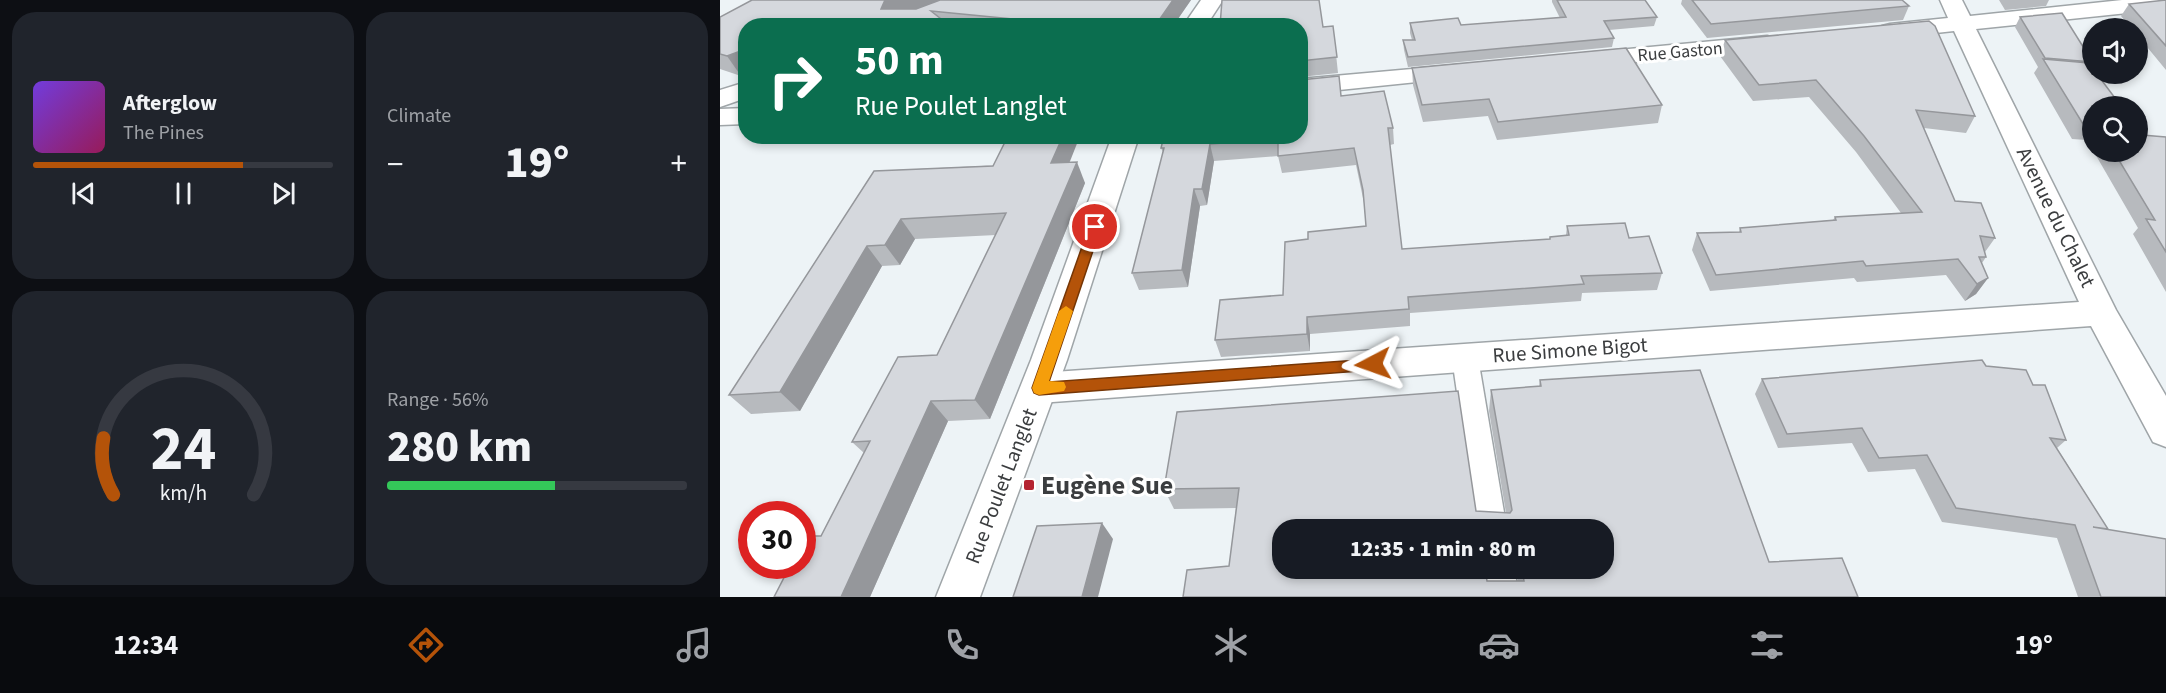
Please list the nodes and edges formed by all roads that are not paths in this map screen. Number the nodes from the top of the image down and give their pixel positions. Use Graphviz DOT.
graph roads {
  1 [pos="1212,0"];
  2 [pos="2166,2"];
  3 [pos="1957,12"];
  4 [pos="1200,18"];
  5 [pos="1869,33"];
  6 [pos="1786,42"];
  7 [pos="1561,63"];
  8 [pos="1478,70"];
  9 [pos="1308,86"];
  10 [pos="738,92"];
  11 [pos="720,99"];
  12 [pos="738,116"];
  13 [pos="720,117"];
  14 [pos="1123,144"];
  15 [pos="2101,313"];
  16 [pos="1465,358"];
  17 [pos="1039,388"];
  18 [pos="2166,431"];
  19 [pos="1490,519"];
  20 [pos="1500,579"];
  21 [pos="958,597"];
  22 [pos="1503,597"];
  1 -- 4 [label="street"];
  2 -- 3 [label="street"];
  3 -- 5 [label="street"];
  3 -- 15 [label="street, Avenue du Chalet"];
  6 -- 7 [label="street, Rue Gaston"];
  8 -- 9 [label="street"];
  10 -- 11 [label="street"];
  12 -- 13 [label="street"];
  14 -- 17 [label="street, Rue Poulet Langlet"];
  15 -- 16 [label="street, Rue Simone Bigot"];
  15 -- 18 [label="street, Avenue du Chalet"];
  16 -- 17 [label="street, Rue Simone Bigot"];
  16 -- 19 [label="lane"];
  17 -- 21 [label="street, Rue Poulet Langlet"];
  20 -- 22 [label="lane"];
}
